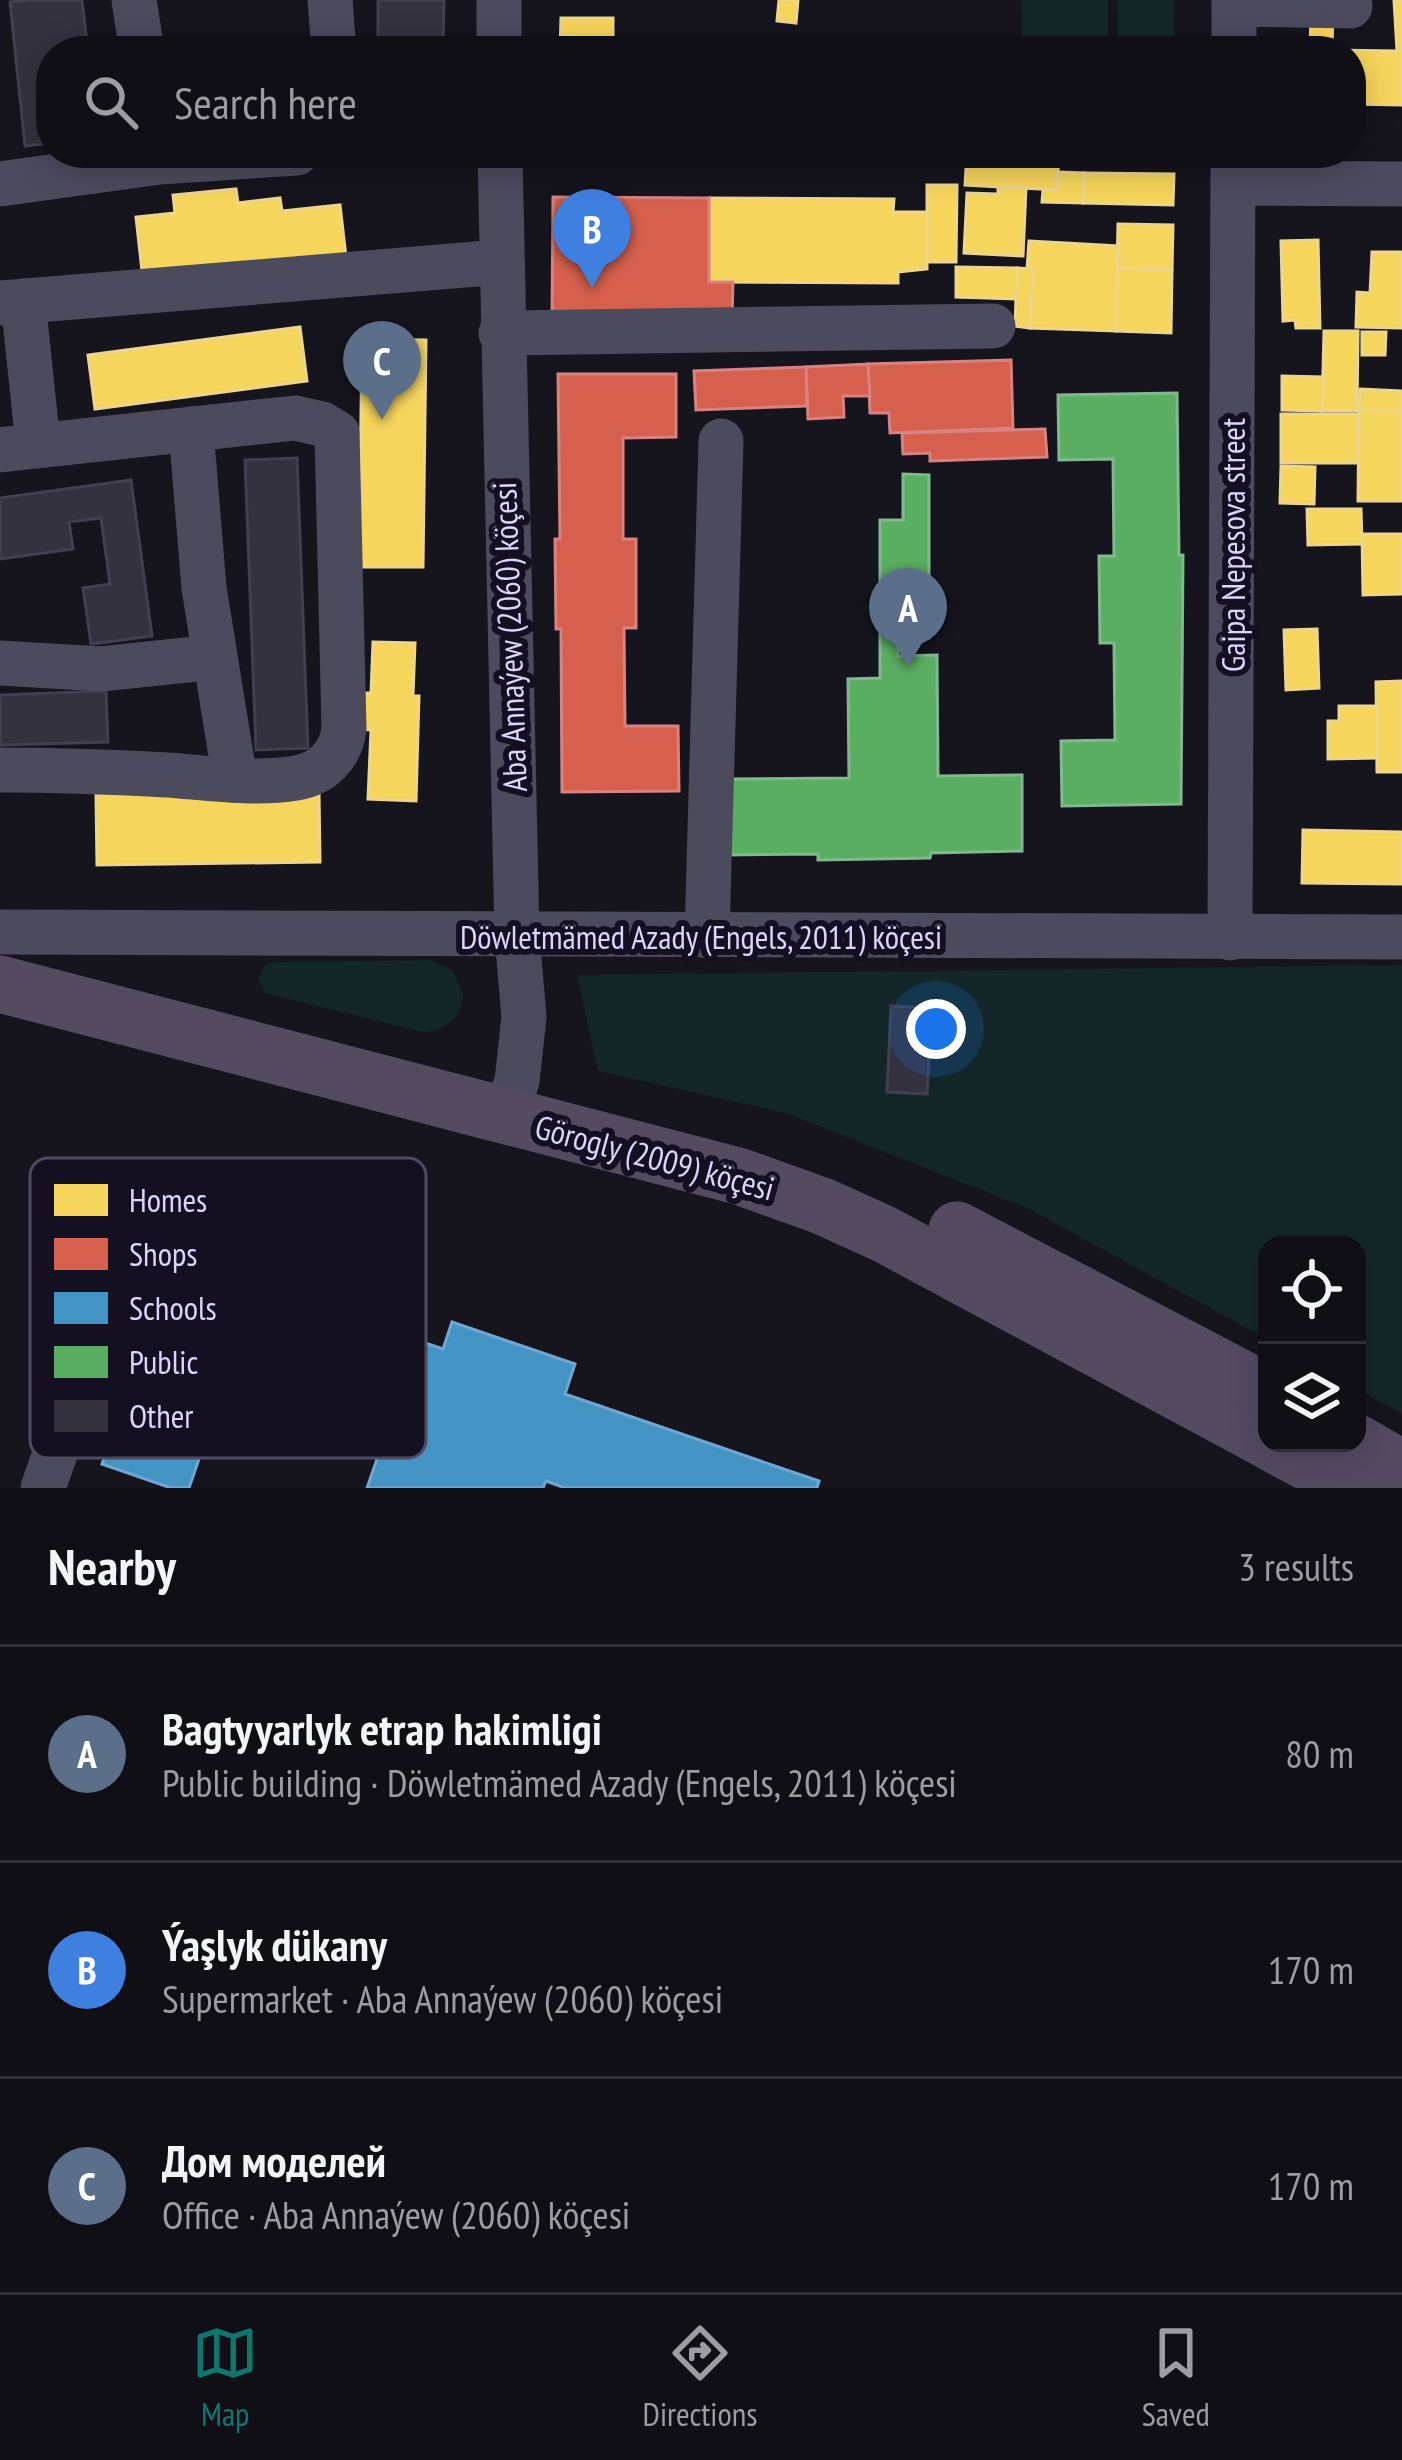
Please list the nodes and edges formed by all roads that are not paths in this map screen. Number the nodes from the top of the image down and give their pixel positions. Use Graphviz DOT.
graph roads {
  1 [pos="134,0"];
  2 [pos="330,0"];
  3 [pos="499,0"];
  4 [pos="1234,2"];
  5 [pos="1350,6"];
  6 [pos="140,36"];
  7 [pos="333,36"];
  8 [pos="499,36"];
  9 [pos="1234,36"];
  10 [pos="94,168"];
  11 [pos="500,168"];
  12 [pos="1233,168"];
  13 [pos="0,184"];
  14 [pos="1402,184"];
  15 [pos="501,262"];
  16 [pos="12,302"];
  17 [pos="993,326"];
  18 [pos="501,333"];
  19 [pos="191,429"];
  20 [pos="721,440"];
  21 [pos="19,447"];
  22 [pos="215,657"];
  23 [pos="0,663"];
  24 [pos="0,770"];
  25 [pos="235,780"];
  26 [pos="517,936"];
  27 [pos="707,936"];
  28 [pos="1230,938"];
  29 [pos="1402,938"];
  30 [pos="0,968"];
  31 [pos="511,1099"];
  32 [pos="1258,1387"];
  33 [pos="1258,1436"];
  34 [pos="1366,1448"];
  35 [pos="1288,1452"];
  36 [pos="53,1458"];
  37 [pos="1402,1468"];
  38 [pos="43,1488"];
  39 [pos="1356,1488"];
  1 -- 6 [label="street"];
  2 -- 7 [label="street"];
  3 -- 8 [label="street"];
  4 -- 5 [label="street"];
  4 -- 9 [label="street"];
  10 -- 13 [label="street"];
  11 -- 15 [label="street, Aba Annaýew (2060) köçesi"];
  12 -- 14 [label="street"];
  12 -- 28 [label="street, Gaipa Nepesova street"];
  15 -- 16 [label="street"];
  15 -- 18 [label="street, Aba Annaýew (2060) köçesi"];
  16 -- 21 [label="street"];
  17 -- 18 [label="street"];
  18 -- 26 [label="street, Aba Annaýew (2060) köçesi"];
  19 -- 21 [label="street"];
  19 -- 22 [label="street"];
  19 -- 25 [label="street"];
  20 -- 27 [label="street"];
  22 -- 23 [label="street"];
  22 -- 25 [label="street"];
  24 -- 25 [label="street"];
  26 -- 27 [label="street, Döwletmämed Azady (Engels, 2011) köçesi"];
  26 -- 30 [label="street, Döwletmämed Azady (Engels, 2011) köçesi"];
  26 -- 31 [label="street, Aba Annaýew (2060) köçesi"];
  27 -- 28 [label="street, Döwletmämed Azady (Engels, 2011) köçesi"];
  28 -- 29 [label="street, Döwletmämed Azady (Engels, 2011) köçesi"];
  30 -- 31 [label="main road, Görogly (2009) köçesi"];
  31 -- 32 [label="main road, Görogly (2009) köçesi"];
  31 -- 33 [label="main road, Görogly (2009) köçesi"];
  34 -- 37 [label="main road"];
  35 -- 39 [label="main road, Görogly (2009) köçesi"];
  36 -- 38 [label="street"];
}
